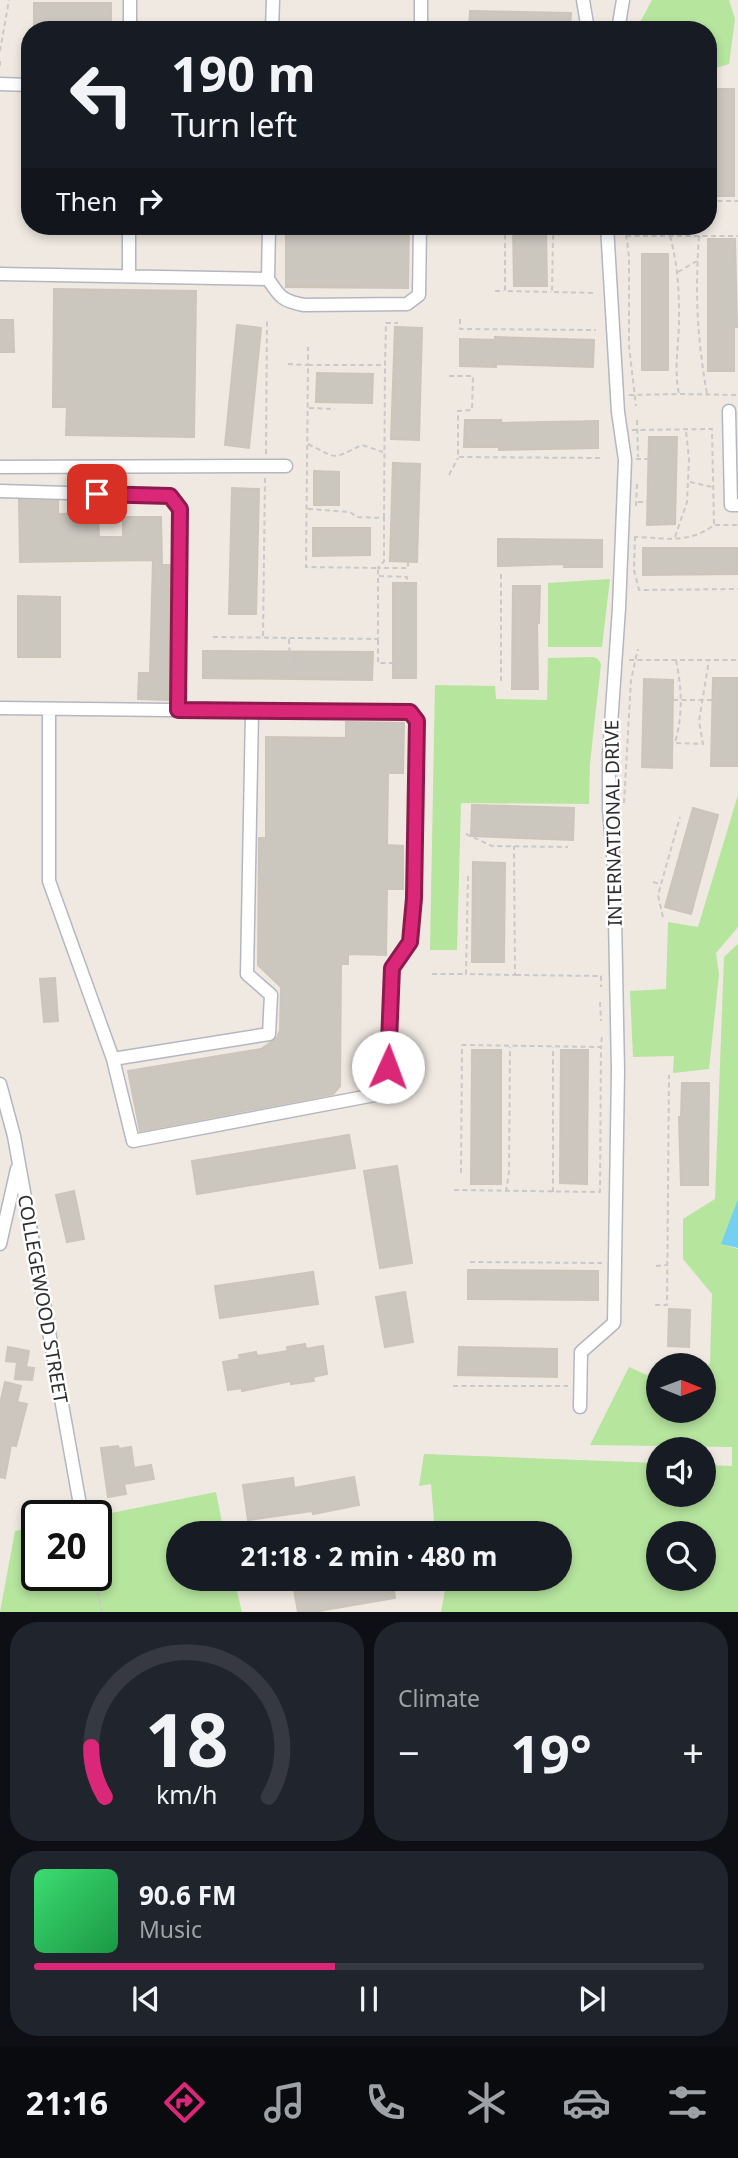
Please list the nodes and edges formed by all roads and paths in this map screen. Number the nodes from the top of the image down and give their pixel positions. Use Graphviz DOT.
graph roads {
  1 [pos="9,0"];
  2 [pos="130,0"];
  3 [pos="272,0"];
  4 [pos="421,0"];
  5 [pos="583,0"];
  6 [pos="623,0"];
  7 [pos="130,21"];
  8 [pos="272,21"];
  9 [pos="421,21"];
  10 [pos="586,21"];
  11 [pos="620,21"];
  12 [pos="0,51"];
  13 [pos="0,61"];
  14 [pos="0,67"];
  15 [pos="0,85"];
  16 [pos="21,85"];
  17 [pos="717,201"];
  18 [pos="738,201"];
  19 [pos="129,235"];
  20 [pos="269,235"];
  21 [pos="420,235"];
  22 [pos="505,235"];
  23 [pos="558,235"];
  24 [pos="608,235"];
  25 [pos="553,236"];
  26 [pos="625,236"];
  27 [pos="670,236"];
  28 [pos="699,236"];
  29 [pos="738,236"];
  30 [pos="698,260"];
  31 [pos="677,273"];
  32 [pos="0,274"];
  33 [pos="129,276"];
  34 [pos="268,279"];
  35 [pos="495,291"];
  36 [pos="505,291"];
  37 [pos="552,292"];
  38 [pos="596,293"];
  39 [pos="267,319"];
  40 [pos="460,319"];
  41 [pos="398,323"];
  42 [pos="596,330"];
  43 [pos="308,347"];
  44 [pos="288,364"];
  45 [pos="308,365"];
  46 [pos="385,365"];
  47 [pos="449,376"];
  48 [pos="680,394"];
  49 [pos="707,394"];
  50 [pos="738,394"];
  51 [pos="624,395"];
  52 [pos="634,395"];
  53 [pos="636,406"];
  54 [pos="308,408"];
  55 [pos="335,409"];
  56 [pos="729,411"];
  57 [pos="637,420"];
  58 [pos="627,430"];
  59 [pos="637,430"];
  60 [pos="686,431"];
  61 [pos="307,444"];
  62 [pos="384,452"];
  63 [pos="265,456"];
  64 [pos="458,457"];
  65 [pos="602,458"];
  66 [pos="629,459"];
  67 [pos="638,459"];
  68 [pos="649,459"];
  69 [pos="286,466"];
  70 [pos="0,467"];
  71 [pos="449,475"];
  72 [pos="265,476"];
  73 [pos="637,482"];
  74 [pos="688,482"];
  75 [pos="713,487"];
  76 [pos="0,491"];
  77 [pos="632,502"];
  78 [pos="637,502"];
  79 [pos="647,502"];
  80 [pos="738,505"];
  81 [pos="307,509"];
  82 [pos="636,513"];
  83 [pos="384,518"];
  84 [pos="713,524"];
  85 [pos="738,525"];
  86 [pos="631,537"];
  87 [pos="635,537"];
  88 [pos="674,538"];
  89 [pos="408,562"];
  90 [pos="378,568"];
  91 [pos="501,571"];
  92 [pos="378,576"];
  93 [pos="407,583"];
  94 [pos="738,589"];
  95 [pos="213,637"];
  96 [pos="263,637"];
  97 [pos="289,638"];
  98 [pos="377,639"];
  99 [pos="638,649"];
  100 [pos="637,659"];
  101 [pos="625,660"];
  102 [pos="676,660"];
  103 [pos="709,660"];
  104 [pos="738,660"];
  105 [pos="393,663"];
  106 [pos="298,667"];
  107 [pos="501,681"];
  108 [pos="682,699"];
  109 [pos="673,700"];
  110 [pos="702,700"];
  111 [pos="716,700"];
  112 [pos="0,708"];
  113 [pos="49,709"];
  114 [pos="178,710"];
  115 [pos="252,711"];
  116 [pos="624,803"];
  117 [pos="680,817"];
  118 [pos="466,834"];
  119 [pos="514,846"];
  120 [pos="568,847"];
  121 [pos="468,876"];
  122 [pos="653,882"];
  123 [pos="661,884"];
  124 [pos="663,917"];
  125 [pos="432,974"];
  126 [pos="466,974"];
  127 [pos="514,975"];
  128 [pos="601,987"];
  129 [pos="600,1002"];
  130 [pos="601,1021"];
  131 [pos="601,1035"];
  132 [pos="510,1046"];
  133 [pos="553,1046"];
  134 [pos="601,1047"];
  135 [pos="113,1059"];
  136 [pos="669,1075"];
  137 [pos="0,1084"];
  138 [pos="18,1162"];
  139 [pos="461,1173"];
  140 [pos="454,1190"];
  141 [pos="506,1192"];
  142 [pos="553,1192"];
  143 [pos="0,1244"];
  144 [pos="470,1262"];
  145 [pos="608,1263"];
  146 [pos="667,1265"];
  147 [pos="656,1266"];
  148 [pos="655,1305"];
  149 [pos="453,1386"];
  150 [pos="573,1386"];
  151 [pos="580,1407"];
  152 [pos="79,1500"];
  153 [pos="97,1591"];
  154 [pos="102,1612"];
  1 -- 12 [label="path"];
  2 -- 7 [label="street"];
  3 -- 8 [label="street"];
  4 -- 9 [label="street"];
  5 -- 10 [label="street"];
  6 -- 11 [label="street"];
  13 -- 14 [label="path"];
  15 -- 16 [label="street"];
  17 -- 18 [label="path"];
  19 -- 33 [label="street"];
  20 -- 34 [label="street"];
  21 -- 34 [label="street"];
  22 -- 36 [label="path"];
  23 -- 25 [label="path"];
  24 -- 151 [label="street, INTERNATIONAL DRIVE"];
  25 -- 37 [label="path"];
  26 -- 27 [label="path"];
  26 -- 52 [label="path"];
  27 -- 28 [label="path"];
  27 -- 31 [label="path"];
  28 -- 29 [label="path"];
  28 -- 30 [label="path"];
  30 -- 31 [label="path"];
  30 -- 49 [label="path"];
  31 -- 48 [label="path"];
  32 -- 33 [label="street"];
  33 -- 34 [label="street"];
  35 -- 36 [label="path"];
  36 -- 37 [label="path"];
  37 -- 38 [label="path"];
  39 -- 63 [label="path"];
  40 -- 42 [label="path"];
  41 -- 46 [label="path"];
  43 -- 45 [label="path"];
  44 -- 45 [label="path"];
  45 -- 46 [label="path"];
  45 -- 54 [label="path"];
  46 -- 62 [label="path"];
  47 -- 64 [label="path"];
  48 -- 49 [label="path"];
  48 -- 52 [label="path"];
  49 -- 50 [label="path"];
  51 -- 52 [label="path"];
  52 -- 53 [label="path"];
  54 -- 55 [label="path"];
  54 -- 61 [label="path"];
  56 -- 80 [label="street"];
  57 -- 59 [label="path"];
  58 -- 59 [label="path"];
  59 -- 60 [label="path"];
  59 -- 67 [label="path"];
  60 -- 74 [label="path"];
  60 -- 75 [label="path"];
  61 -- 62 [label="path"];
  61 -- 81 [label="path"];
  62 -- 83 [label="path"];
  64 -- 65 [label="path"];
  64 -- 71 [label="path"];
  66 -- 67 [label="path"];
  67 -- 68 [label="path"];
  69 -- 70 [label="street"];
  72 -- 96 [label="path"];
  73 -- 78 [label="path"];
  74 -- 75 [label="path"];
  74 -- 88 [label="path"];
  75 -- 84 [label="path"];
  76 -- 114 [label="street"];
  77 -- 78 [label="path"];
  78 -- 79 [label="path"];
  78 -- 82 [label="path"];
  81 -- 83 [label="path"];
  81 -- 90 [label="path"];
  83 -- 90 [label="path"];
  84 -- 85 [label="path"];
  84 -- 88 [label="path"];
  86 -- 87 [label="path"];
  87 -- 88 [label="path"];
  87 -- 94 [label="path"];
  89 -- 90 [label="path"];
  90 -- 92 [label="path"];
  91 -- 107 [label="path"];
  92 -- 93 [label="path"];
  92 -- 98 [label="path"];
  95 -- 96 [label="path"];
  96 -- 97 [label="path"];
  97 -- 98 [label="path"];
  97 -- 106 [label="path"];
  98 -- 105 [label="path"];
  99 -- 100 [label="path"];
  100 -- 101 [label="path"];
  100 -- 102 [label="path"];
  100 -- 116 [label="path"];
  102 -- 103 [label="path"];
  102 -- 108 [label="path"];
  103 -- 104 [label="path"];
  103 -- 110 [label="path"];
  108 -- 109 [label="path"];
  108 -- 110 [label="path"];
  108 -- 110 [label="path"];
  110 -- 111 [label="path"];
  112 -- 113 [label="street"];
  113 -- 114 [label="street"];
  113 -- 135 [label="street"];
  114 -- 115 [label="street"];
  115 -- 135 [label="street"];
  115 -- 135 [label="street"];
  117 -- 123 [label="path"];
  118 -- 119 [label="path"];
  119 -- 120 [label="path"];
  119 -- 127 [label="path"];
  121 -- 126 [label="path"];
  122 -- 123 [label="path"];
  123 -- 124 [label="path"];
  125 -- 126 [label="path"];
  126 -- 127 [label="path"];
  127 -- 128 [label="path"];
  129 -- 130 [label="path"];
  131 -- 134 [label="path"];
  132 -- 133 [label="path"];
  132 -- 139 [label="path"];
  132 -- 141 [label="path"];
  133 -- 134 [label="path"];
  133 -- 142 [label="path"];
  134 -- 142 [label="path"];
  136 -- 146 [label="path"];
  137 -- 138 [label="street, COLLEGEWOOD STREET"];
  138 -- 143 [label="street"];
  138 -- 152 [label="street, COLLEGEWOOD STREET"];
  140 -- 141 [label="path"];
  141 -- 142 [label="path"];
  144 -- 145 [label="path"];
  146 -- 147 [label="path"];
  146 -- 148 [label="path"];
  149 -- 150 [label="path"];
  153 -- 154 [label="path"];
}
